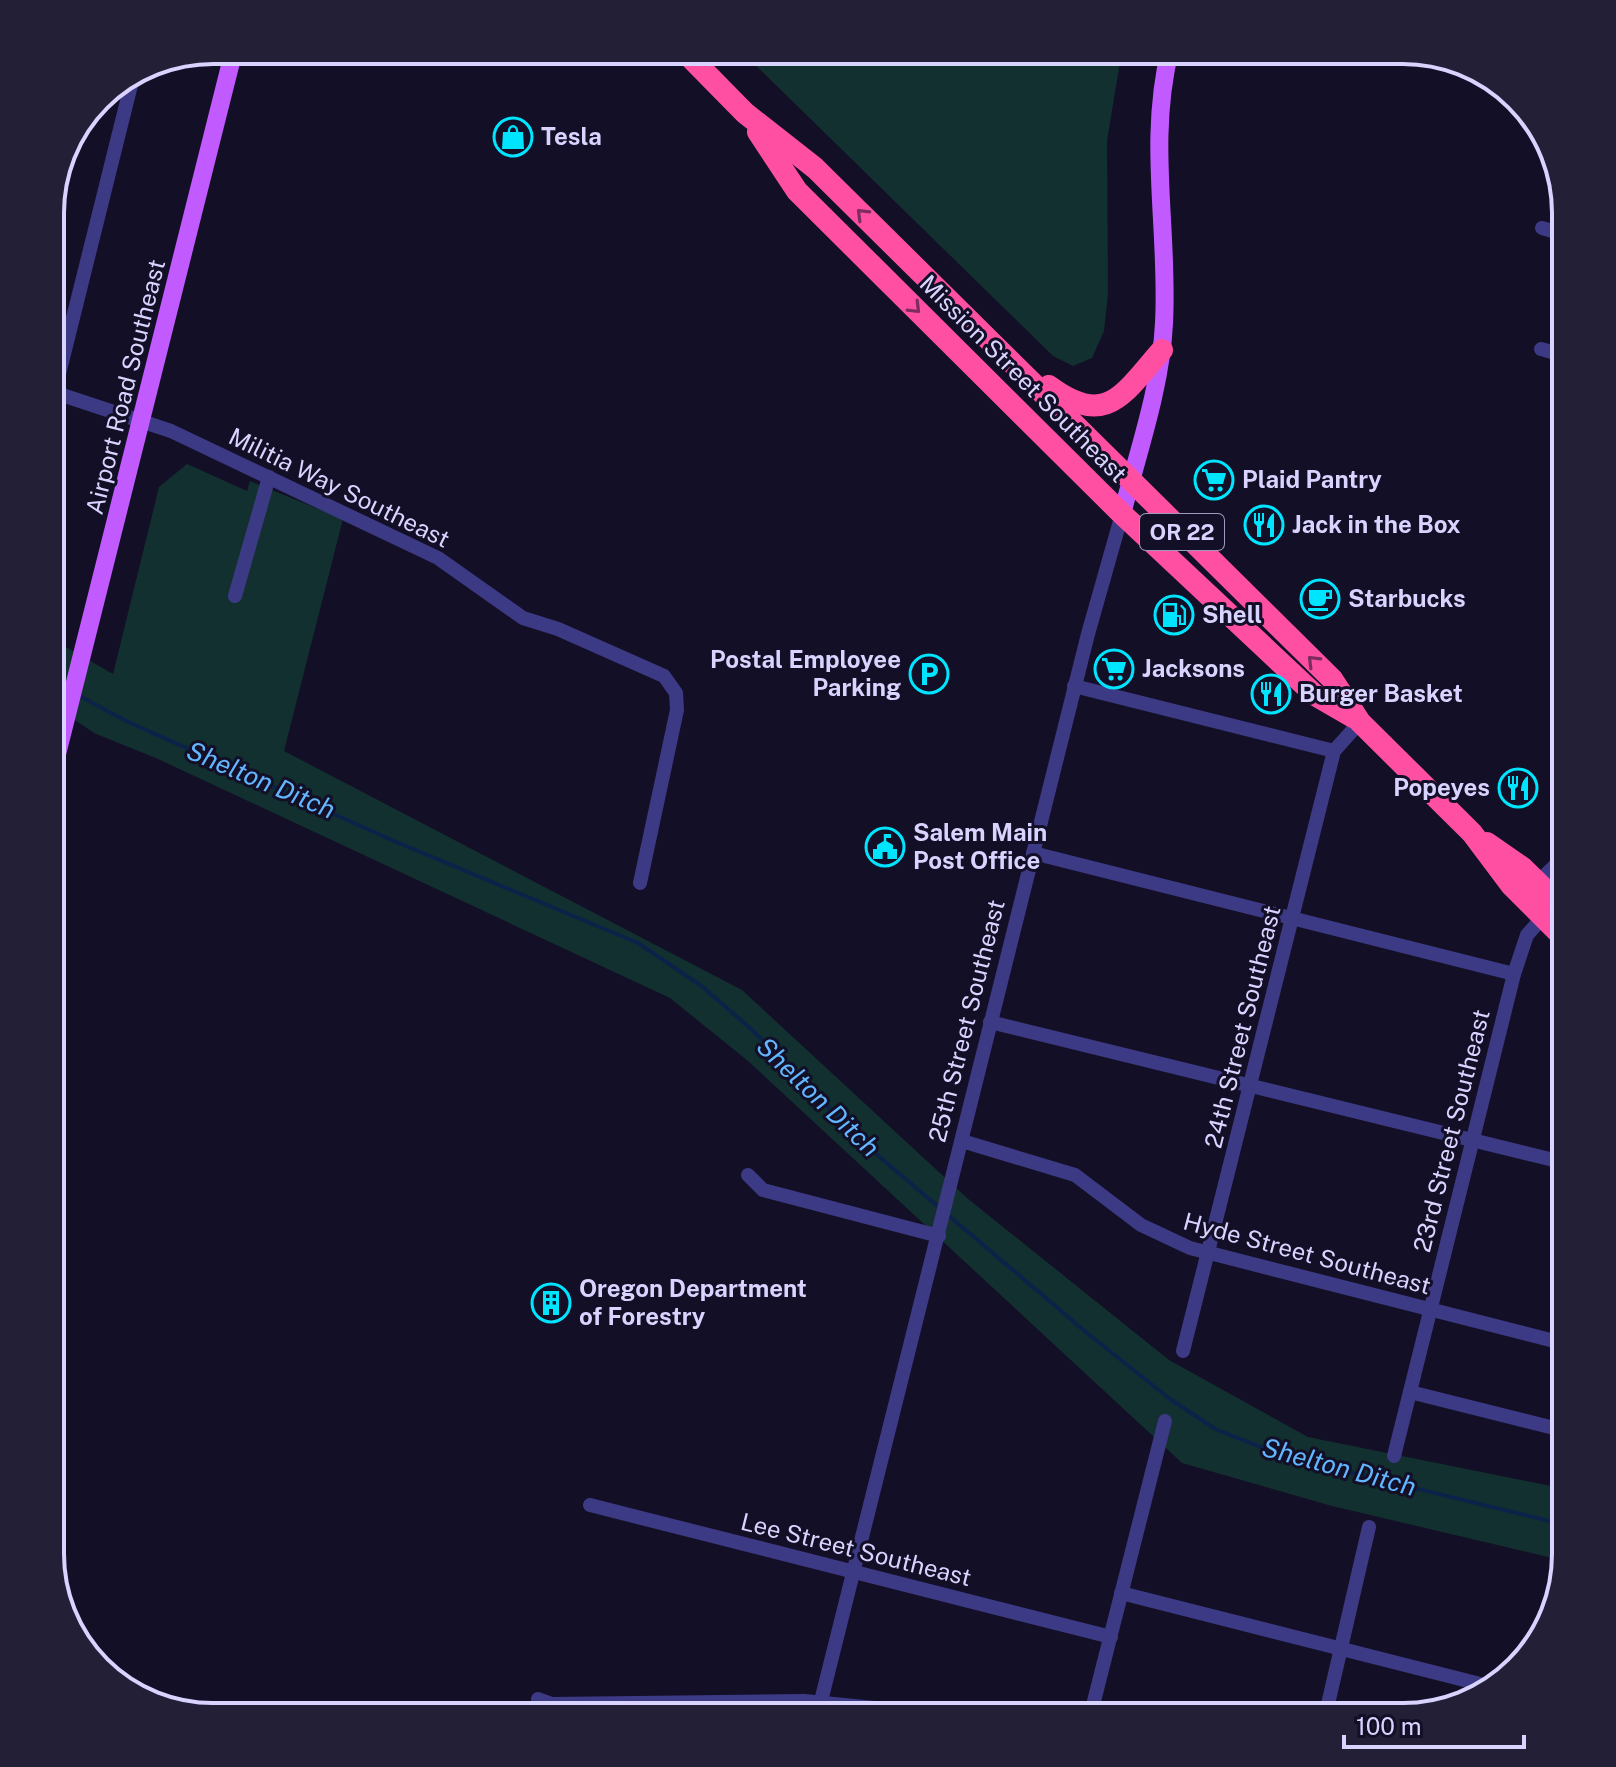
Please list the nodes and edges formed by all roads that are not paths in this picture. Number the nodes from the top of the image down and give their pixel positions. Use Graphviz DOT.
graph roads {
  1 [pos="231,64"];
  2 [pos="697,64"];
  3 [pos="1168,64"];
  4 [pos="130,89"];
  5 [pos="745,113"];
  6 [pos="1542,228"];
  7 [pos="1552,231"];
  8 [pos="64,346"];
  9 [pos="997,347"];
  10 [pos="1541,349"];
  11 [pos="1162,350"];
  12 [pos="1552,352"];
  13 [pos="64,397"];
  14 [pos="143,421"];
  15 [pos="269,477"];
  16 [pos="1130,481"];
  17 [pos="1122,514"];
  18 [pos="235,596"];
  19 [pos="1074,686"];
  20 [pos="64,722"];
  21 [pos="1360,722"];
  22 [pos="1334,751"];
  23 [pos="1472,833"];
  24 [pos="1033,853"];
  25 [pos="1552,874"];
  26 [pos="1552,881"];
  27 [pos="640,883"];
  28 [pos="1542,887"];
  29 [pos="1552,897"];
  30 [pos="1552,915"];
  31 [pos="1543,917"];
  32 [pos="1293,918"];
  33 [pos="1552,926"];
  34 [pos="1514,974"];
  35 [pos="990,1022"];
  36 [pos="1251,1085"];
  37 [pos="1473,1140"];
  38 [pos="962,1141"];
  39 [pos="1552,1160"];
  40 [pos="748,1175"];
  41 [pos="939,1236"];
  42 [pos="1210,1253"];
  43 [pos="1430,1309"];
  44 [pos="1552,1340"];
  45 [pos="1183,1351"];
  46 [pos="1410,1392"];
  47 [pos="1165,1421"];
  48 [pos="1552,1428"];
  49 [pos="1394,1456"];
  50 [pos="590,1505"];
  51 [pos="1369,1527"];
  52 [pos="853,1572"];
  53 [pos="1121,1593"];
  54 [pos="1111,1637"];
  55 [pos="1343,1648"];
  56 [pos="1478,1683"];
  57 [pos="538,1699"];
  58 [pos="821,1702"];
  59 [pos="549,1703"];
  60 [pos="686,1703"];
  61 [pos="831,1703"];
  62 [pos="1094,1703"];
  63 [pos="1329,1703"];
  1 -- 14 [label="main road, Airport Road Southeast"];
  2 -- 5 [label="highway, Mission Street Southeast / OR 22"];
  3 -- 11 [label="main road, 25th Street Southeast"];
  4 -- 8 [label="street"];
  9 -- 5 [label="highway, Mission Street Southeast / OR 22, one-way"];
  5 -- 17 [label="highway, Mission Street Southeast / OR 22, one-way"];
  6 -- 7 [label="street"];
  9 -- 11 [label="highway"];
  9 -- 16 [label="highway, Mission Street Southeast / OR 22"];
  10 -- 12 [label="street"];
  11 -- 16 [label="main road, 25th Street Southeast"];
  13 -- 14 [label="street, Militia Way Southeast"];
  14 -- 15 [label="street, Militia Way Southeast"];
  14 -- 20 [label="main road, Airport Road Southeast"];
  15 -- 18 [label="street"];
  15 -- 27 [label="street, Militia Way Southeast"];
  16 -- 17 [label="main road, 25th Street Southeast"];
  21 -- 16 [label="highway, Mission Street Southeast / OR 22, one-way"];
  17 -- 19 [label="street, 25th Street Southeast"];
  17 -- 21 [label="highway, Mission Street Southeast / OR 22"];
  19 -- 22 [label="street"];
  19 -- 24 [label="street, 25th Street Southeast"];
  21 -- 22 [label="street, 24th Street Southeast"];
  21 -- 23 [label="highway, Mission Street Southeast / OR 22"];
  22 -- 32 [label="street, 24th Street Southeast"];
  23 -- 28 [label="highway, Mission Street Southeast / OR 22"];
  23 -- 31 [label="highway, Mission Street Southeast / OR 22"];
  24 -- 32 [label="street"];
  24 -- 35 [label="street, 25th Street Southeast"];
  25 -- 28 [label="street"];
  26 -- 28 [label="street"];
  28 -- 29 [label="highway, Mission Street Southeast / OR 22"];
  30 -- 31 [label="highway"];
  31 -- 33 [label="highway, Mission Street Southeast / OR 22"];
  31 -- 34 [label="street, 23rd Street Southeast"];
  32 -- 34 [label="street"];
  32 -- 36 [label="street, 24th Street Southeast"];
  34 -- 37 [label="street, 23rd Street Southeast"];
  35 -- 36 [label="street"];
  35 -- 38 [label="street, 25th Street Southeast"];
  36 -- 37 [label="street"];
  36 -- 42 [label="street, 24th Street Southeast"];
  37 -- 39 [label="street"];
  37 -- 43 [label="street, 23rd Street Southeast"];
  38 -- 41 [label="street, 25th Street Southeast"];
  38 -- 42 [label="street, Hyde Street Southeast"];
  40 -- 41 [label="street"];
  41 -- 52 [label="street, 25th Street Southeast"];
  42 -- 43 [label="street, Hyde Street Southeast"];
  42 -- 45 [label="street, 24th Street Southeast"];
  43 -- 44 [label="street, Hyde Street Southeast"];
  43 -- 46 [label="street, 23rd Street Southeast"];
  46 -- 48 [label="street"];
  46 -- 49 [label="street, 23rd Street Southeast"];
  47 -- 53 [label="street"];
  50 -- 52 [label="street, Lee Street Southeast"];
  51 -- 55 [label="street"];
  52 -- 54 [label="street, Lee Street Southeast"];
  52 -- 58 [label="street, 25th Street Southeast"];
  53 -- 54 [label="street"];
  53 -- 55 [label="street"];
  54 -- 62 [label="street"];
  55 -- 56 [label="street"];
  55 -- 63 [label="street"];
  57 -- 59 [label="street"];
  58 -- 60 [label="street"];
  58 -- 61 [label="street"];
}
